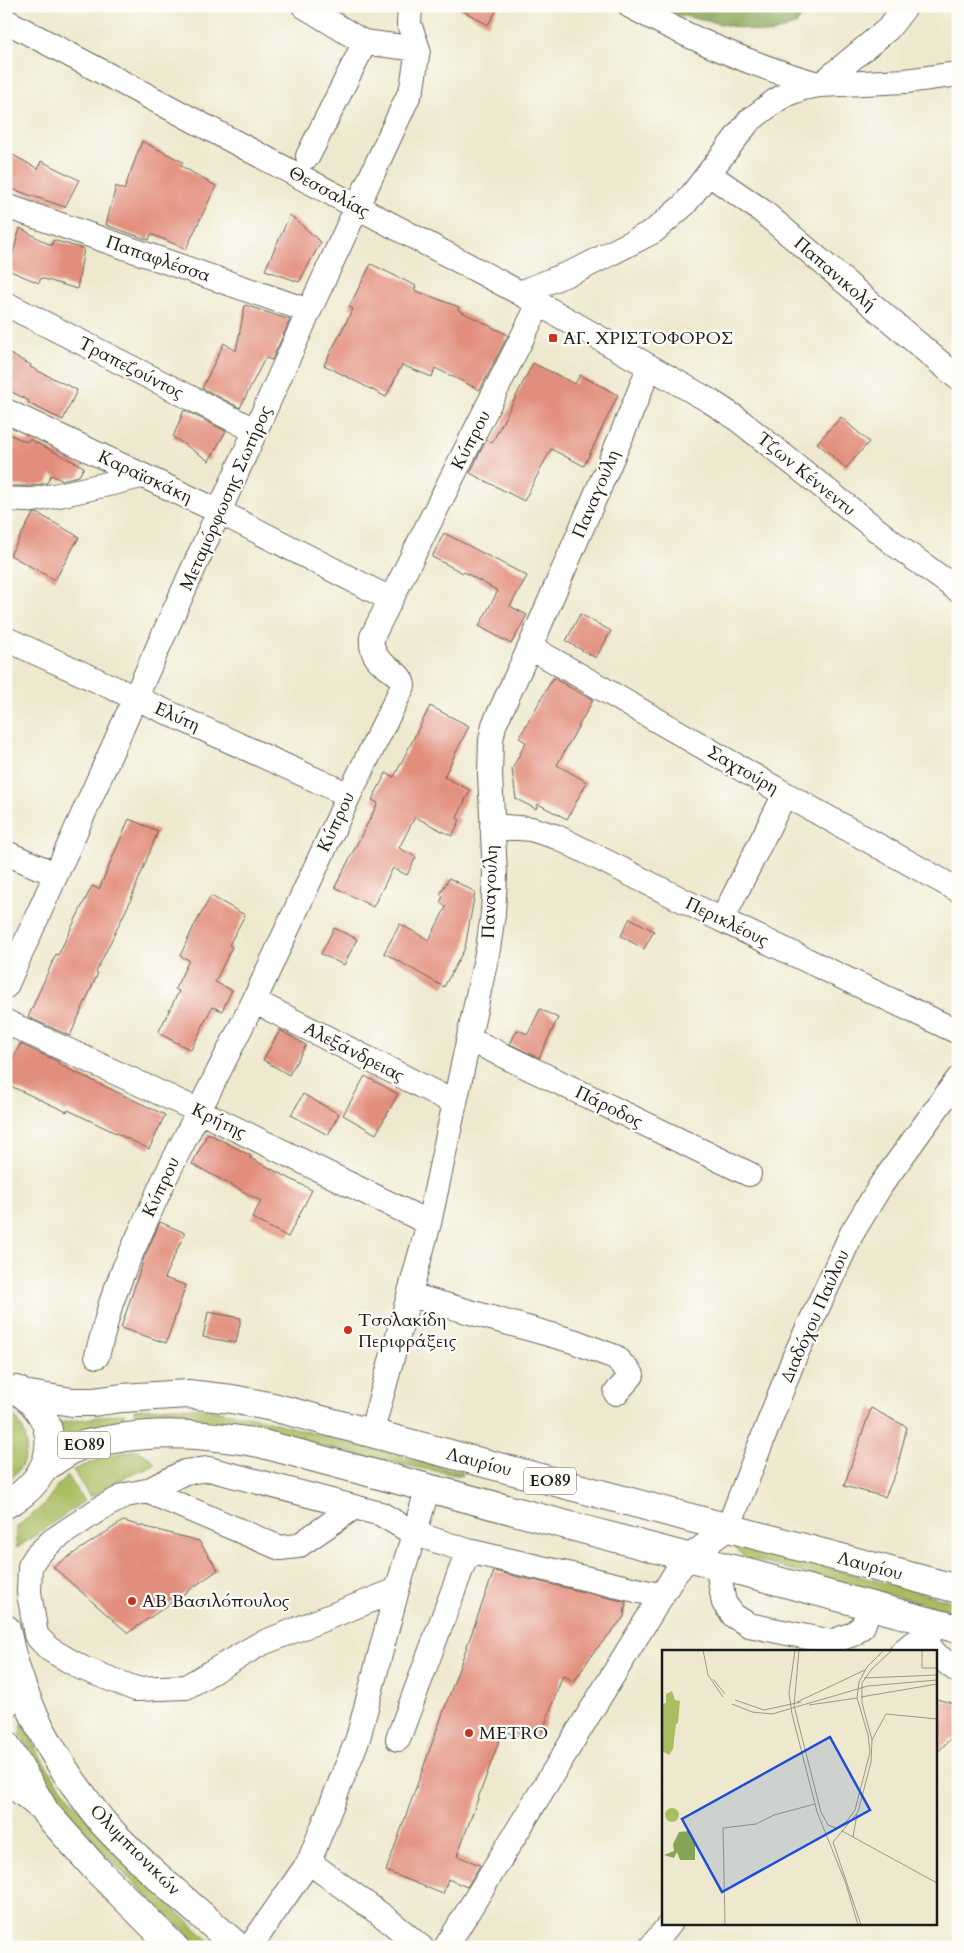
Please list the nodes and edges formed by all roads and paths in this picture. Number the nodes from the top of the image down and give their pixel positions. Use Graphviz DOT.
graph roads {
  1 [pos="304,6"];
  2 [pos="410,6"];
  3 [pos="630,6"];
  4 [pos="906,6"];
  5 [pos="6,21"];
  6 [pos="365,42"];
  7 [pos="418,49"];
  8 [pos="958,74"];
  9 [pos="820,85"];
  10 [pos="308,156"];
  11 [pos="709,174"];
  12 [pos="6,206"];
  13 [pos="357,206"];
  14 [pos="530,299"];
  15 [pos="6,304"];
  16 [pos="309,312"];
  17 [pos="649,368"];
  18 [pos="958,378"];
  19 [pos="6,411"];
  20 [pos="256,431"];
  21 [pos="141,476"];
  22 [pos="6,500"];
  23 [pos="220,512"];
  24 [pos="958,590"];
  25 [pos="390,599"];
  26 [pos="6,639"];
  27 [pos="530,647"];
  28 [pos="135,698"];
  29 [pos="785,794"];
  30 [pos="348,795"];
  31 [pos="492,826"];
  32 [pos="6,853"];
  33 [pos="55,874"];
  34 [pos="958,890"];
  35 [pos="722,920"];
  36 [pos="6,986"];
  37 [pos="254,1001"];
  38 [pos="6,1022"];
  39 [pos="958,1032"];
  40 [pos="469,1039"];
  41 [pos="958,1079"];
  42 [pos="455,1103"];
  43 [pos="199,1111"];
  44 [pos="749,1174"];
  45 [pos="429,1223"];
  46 [pos="410,1295"];
  47 [pos="96,1356"];
  48 [pos="15,1390"];
  49 [pos="616,1393"];
  50 [pos="372,1434"];
  51 [pos="44,1468"];
  52 [pos="428,1488"];
  53 [pos="146,1491"];
  54 [pos="6,1504"];
  55 [pos="353,1508"];
  56 [pos="728,1528"];
  57 [pos="413,1533"];
  58 [pos="468,1551"];
  59 [pos="689,1557"];
  60 [pos="716,1564"];
  61 [pos="958,1589"];
  62 [pos="397,1590"];
  63 [pos="662,1596"];
  64 [pos="870,1605"];
  65 [pos="6,1629"];
  66 [pos="937,1640"];
  67 [pos="904,1650"];
  68 [pos="958,1671"];
  69 [pos="13,1696"];
  70 [pos="398,1738"];
  71 [pos="6,1745"];
  72 [pos="6,1781"];
  73 [pos="46,1813"];
  74 [pos="309,1862"];
  75 [pos="668,1926"];
  76 [pos="174,1947"];
  77 [pos="238,1947"];
  78 [pos="250,1947"];
  79 [pos="421,1947"];
  80 [pos="446,1947"];
  81 [pos="651,1947"];
  1 -- 6 [label="street"];
  2 -- 7 [label="street, Μεταμόρφωσης Σωτήρος"];
  3 -- 9 [label="street"];
  4 -- 9 [label="street"];
  5 -- 13 [label="street, Θεσσαλίας"];
  6 -- 7 [label="street"];
  6 -- 10 [label="street"];
  7 -- 13 [label="street, Μεταμόρφωσης Σωτήρος"];
  8 -- 9 [label="street"];
  9 -- 11 [label="street"];
  11 -- 14 [label="street"];
  11 -- 18 [label="street, Παπανικολή"];
  12 -- 16 [label="street, Παπαφλέσσα"];
  13 -- 14 [label="street, Θεσσαλίας"];
  13 -- 16 [label="street, Μεταμόρφωσης Σωτήρος"];
  14 -- 17 [label="street, Θεσσαλίας"];
  14 -- 25 [label="street, Κύπρου"];
  15 -- 20 [label="street, Τραπεζούντος"];
  16 -- 20 [label="street, Μεταμόρφωσης Σωτήρος"];
  17 -- 24 [label="street, Τζων Κέννεντυ"];
  17 -- 27 [label="street, Παναγούλη"];
  19 -- 21 [label="street, Καραϊσκάκη"];
  20 -- 23 [label="street, Μεταμόρφωσης Σωτήρος"];
  21 -- 22 [label="street"];
  21 -- 23 [label="street, Καραϊσκάκη"];
  23 -- 25 [label="street, Καραϊσκάκη"];
  23 -- 28 [label="street, Μεταμόρφωσης Σωτήρος"];
  25 -- 30 [label="street, Κύπρου"];
  26 -- 28 [label="street, Ελύτη"];
  27 -- 29 [label="street, Σαχτούρη"];
  27 -- 31 [label="street, Παναγούλη"];
  28 -- 30 [label="street, Ελύτη"];
  28 -- 33 [label="street, Μεταμόρφωσης Σωτήρος"];
  29 -- 34 [label="street, Σαχτούρη"];
  29 -- 35 [label="street"];
  30 -- 37 [label="street, Κύπρου"];
  31 -- 35 [label="street, Περικλέους"];
  31 -- 40 [label="street, Παναγούλη"];
  32 -- 33 [label="street"];
  33 -- 36 [label="street, Μεταμόρφωσης Σωτήρος"];
  35 -- 39 [label="street, Περικλέους"];
  37 -- 42 [label="street, Αλεξάνδρειας"];
  37 -- 43 [label="street, Κύπρου"];
  38 -- 43 [label="street, Κρήτης"];
  40 -- 42 [label="street, Παναγούλη"];
  40 -- 44 [label="street, Πάροδος"];
  41 -- 56 [label="street, Διαδόχου Παύλου"];
  42 -- 45 [label="street, Παναγούλη"];
  43 -- 45 [label="street, Κρήτης"];
  43 -- 47 [label="street, Κύπρου"];
  45 -- 46 [label="street, Παναγούλη"];
  46 -- 49 [label="street"];
  46 -- 50 [label="street, Παναγούλη"];
  48 -- 50 [label="main road, Λαυρίου / ΕΟ89"];
  48 -- 51 [label="main road, Λαυρίου / ΕΟ89"];
  50 -- 56 [label="main road, Λαυρίου / ΕΟ89"];
  51 -- 52 [label="main road, Λαυρίου / ΕΟ89"];
  51 -- 54 [label="main road, Λαυρίου / ΕΟ89"];
  52 -- 57 [label="street"];
  52 -- 59 [label="main road, Λαυρίου / ΕΟ89"];
  53 -- 55 [label="street"];
  53 -- 55 [label="street"];
  53 -- 62 [label="street"];
  55 -- 57 [label="street"];
  56 -- 59 [label="street"];
  56 -- 61 [label="main road, Λαυρίου / ΕΟ89"];
  57 -- 58 [label="street"];
  57 -- 62 [label="street"];
  58 -- 63 [label="street"];
  58 -- 70 [label="street"];
  59 -- 60 [label="main road, Λαυρίου / ΕΟ89"];
  59 -- 63 [label="street"];
  60 -- 64 [label="main road, Λαυρίου / ΕΟ89"];
  60 -- 64 [label="street"];
  62 -- 74 [label="street"];
  63 -- 80 [label="street"];
  64 -- 66 [label="main road, Λαυρίου / ΕΟ89"];
  65 -- 69 [label="main road, Ολυμπιονικών"];
  66 -- 67 [label="street"];
  66 -- 68 [label="street"];
  69 -- 77 [label="main road, Ολυμπιονικών"];
  71 -- 73 [label="main road"];
  72 -- 73 [label="street"];
  73 -- 76 [label="main road"];
  74 -- 78 [label="street"];
  74 -- 79 [label="street"];
  75 -- 81 [label="street"];
}
